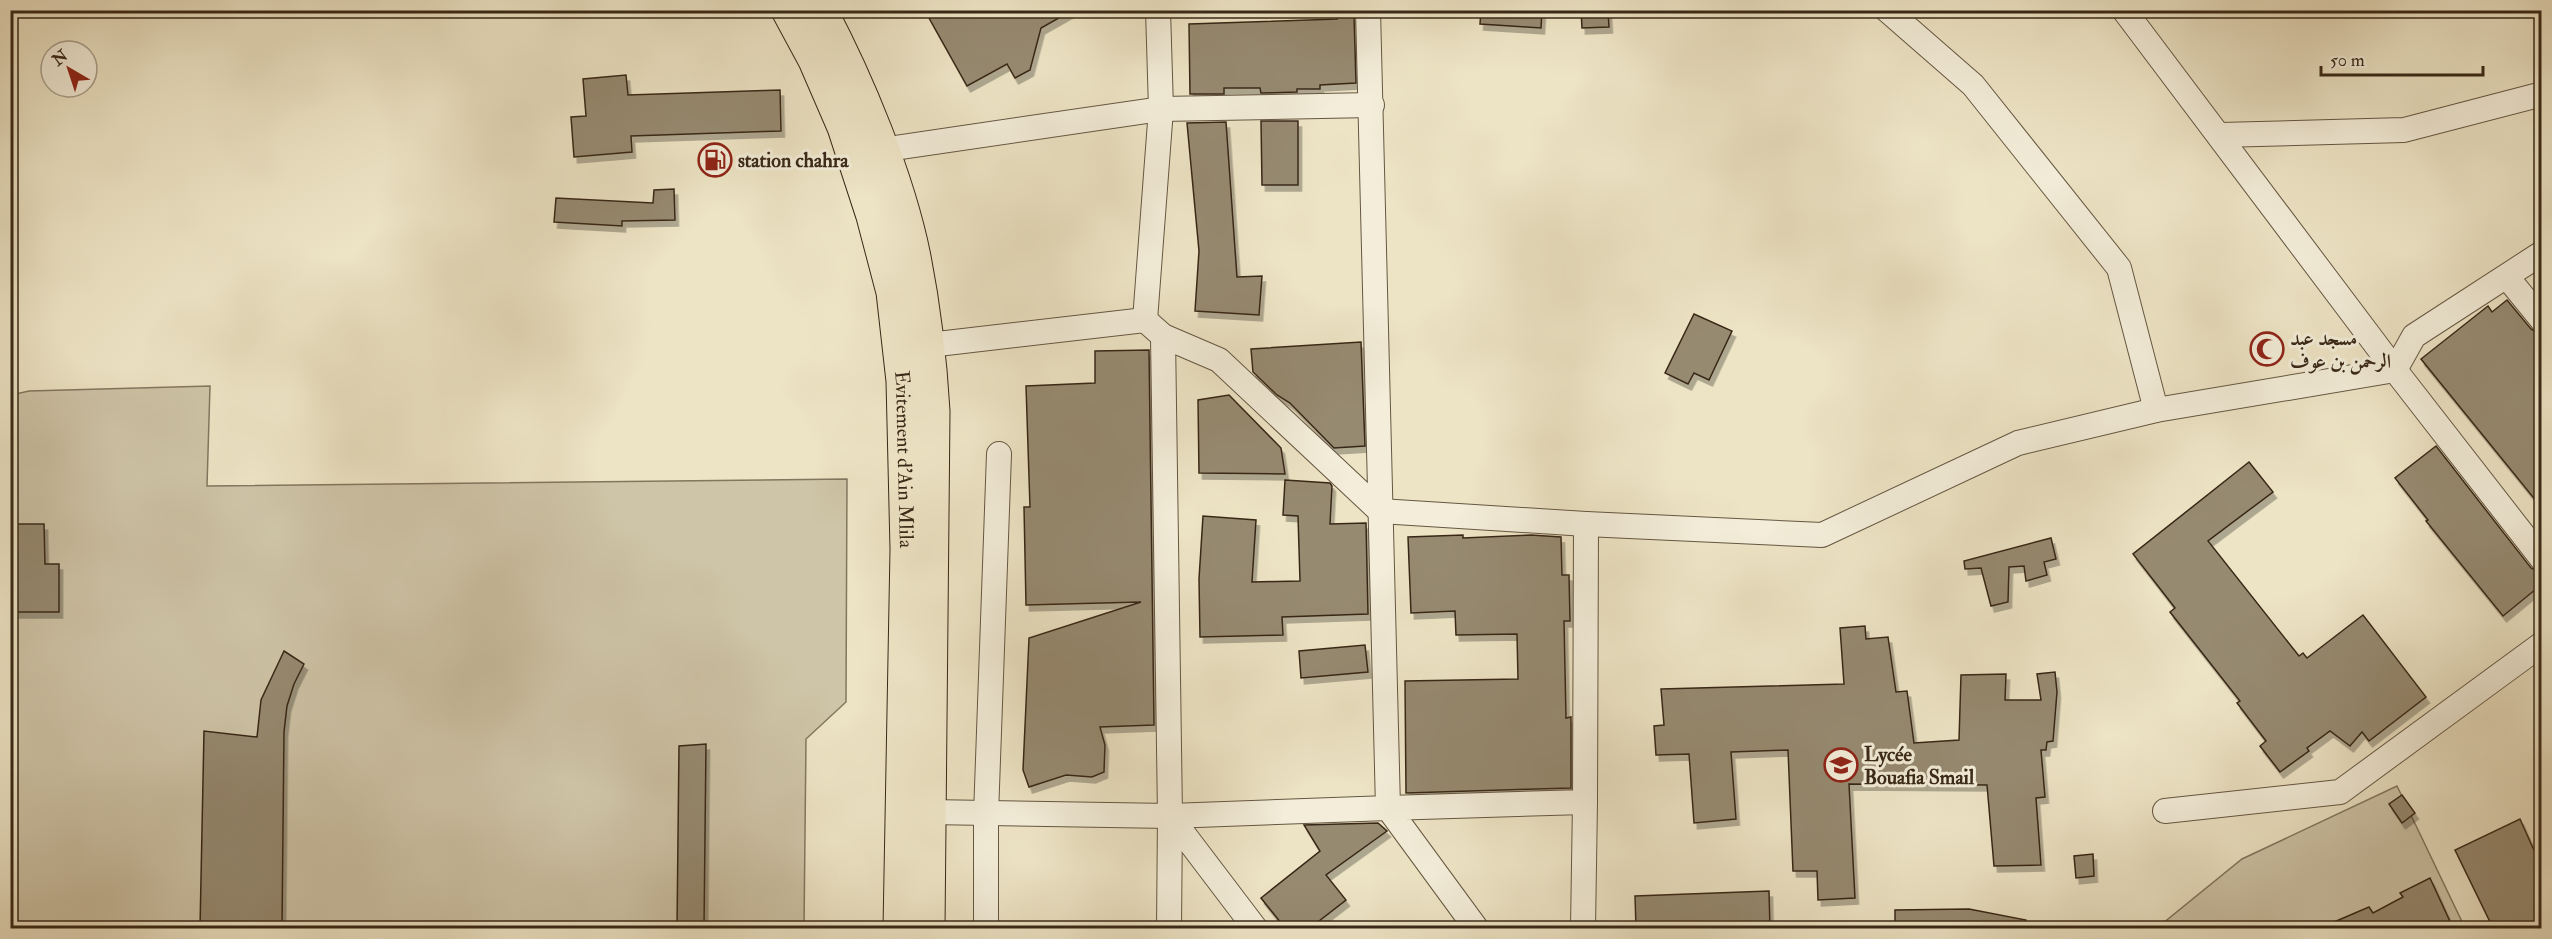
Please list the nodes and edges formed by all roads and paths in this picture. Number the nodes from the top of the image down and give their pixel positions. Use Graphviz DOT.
graph roads {
  1 [pos="788,10"];
  2 [pos="819,10"];
  3 [pos="1158,10"];
  4 [pos="1368,10"];
  5 [pos="1887,10"];
  6 [pos="2124,10"];
  7 [pos="2541,93"];
  8 [pos="1372,105"];
  9 [pos="1161,109"];
  10 [pos="2220,135"];
  11 [pos="881,150"];
  12 [pos="2541,253"];
  13 [pos="2507,277"];
  14 [pos="1145,320"];
  15 [pos="2541,320"];
  16 [pos="1163,336"];
  17 [pos="929,345"];
  18 [pos="2395,370"];
  19 [pos="2156,410"];
  20 [pos="999,454"];
  21 [pos="1380,511"];
  22 [pos="1586,524"];
  23 [pos="2541,559"];
  24 [pos="2541,644"];
  25 [pos="1586,802"];
  26 [pos="1388,808"];
  27 [pos="2165,811"];
  28 [pos="929,812"];
  29 [pos="986,815"];
  30 [pos="1170,816"];
  31 [pos="900,928"];
  32 [pos="928,928"];
  33 [pos="986,928"];
  34 [pos="1169,928"];
  35 [pos="1255,928"];
  36 [pos="1476,928"];
  37 [pos="1583,928"];
  1 -- 31 [label="highway, Evitement d'Ain Mlila"];
  2 -- 11 [label="highway, Evitement d'Ain Mlila"];
  3 -- 9 [label="street"];
  4 -- 8 [label="street"];
  5 -- 19 [label="street"];
  6 -- 10 [label="street"];
  7 -- 10 [label="street"];
  8 -- 9 [label="street"];
  8 -- 21 [label="street"];
  9 -- 11 [label="street"];
  9 -- 14 [label="street"];
  10 -- 18 [label="street"];
  11 -- 17 [label="highway, Evitement d'Ain Mlila"];
  12 -- 13 [label="street"];
  13 -- 15 [label="street"];
  13 -- 18 [label="street"];
  14 -- 16 [label="street"];
  14 -- 17 [label="street"];
  16 -- 21 [label="street"];
  16 -- 30 [label="street"];
  17 -- 28 [label="highway, Evitement d'Ain Mlila"];
  18 -- 19 [label="street"];
  18 -- 23 [label="street"];
  19 -- 22 [label="street"];
  20 -- 29 [label="street"];
  21 -- 22 [label="street"];
  21 -- 26 [label="street"];
  22 -- 25 [label="street"];
  24 -- 27 [label="street"];
  25 -- 26 [label="street"];
  25 -- 37 [label="street"];
  26 -- 30 [label="street"];
  26 -- 36 [label="street"];
  28 -- 29 [label="street"];
  28 -- 32 [label="highway, Evitement d'Ain Mlila"];
  29 -- 30 [label="street"];
  29 -- 33 [label="street"];
  30 -- 34 [label="street"];
  30 -- 35 [label="street"];
}
